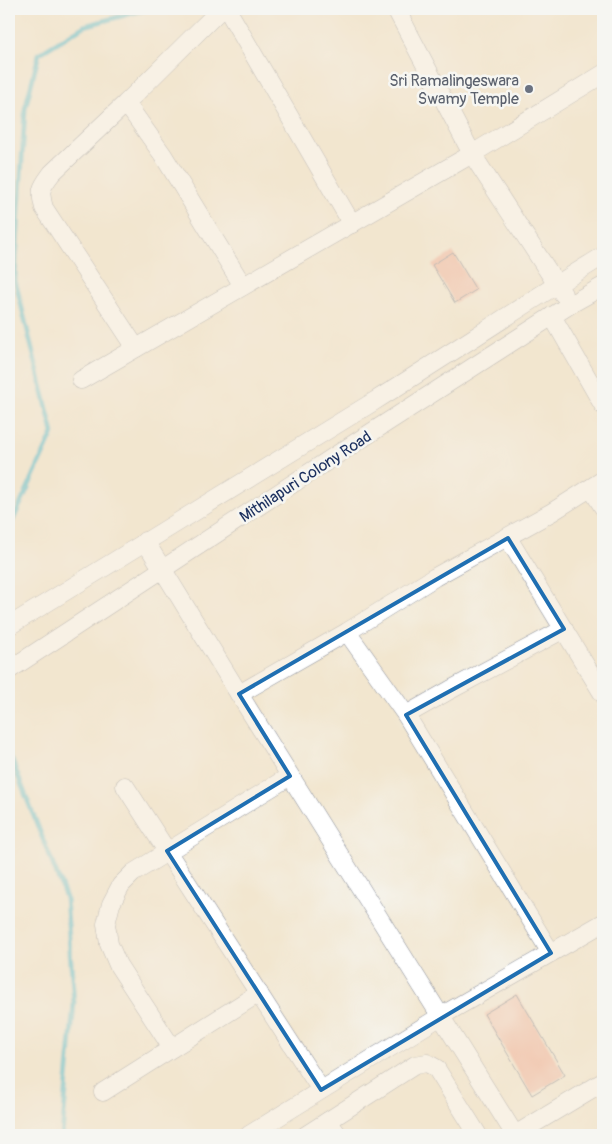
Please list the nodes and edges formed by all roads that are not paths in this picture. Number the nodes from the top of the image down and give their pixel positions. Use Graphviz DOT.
graph roads {
  1 [pos="221,9"];
  2 [pos="227,9"];
  3 [pos="396,9"];
  4 [pos="603,74"];
  5 [pos="126,103"];
  6 [pos="472,154"];
  7 [pos="352,224"];
  8 [pos="603,256"];
  9 [pos="557,284"];
  10 [pos="243,286"];
  11 [pos="603,286"];
  12 [pos="571,304"];
  13 [pos="552,316"];
  14 [pos="136,348"];
  15 [pos="81,380"];
  16 [pos="603,405"];
  17 [pos="597,484"];
  18 [pos="603,507"];
  19 [pos="508,538"];
  20 [pos="146,541"];
  21 [pos="162,570"];
  22 [pos="9,626"];
  23 [pos="564,629"];
  24 [pos="347,632"];
  25 [pos="9,670"];
  26 [pos="239,694"];
  27 [pos="603,694"];
  28 [pos="406,715"];
  29 [pos="290,776"];
  30 [pos="126,786"];
  31 [pos="167,851"];
  32 [pos="603,923"];
  33 [pos="551,953"];
  34 [pos="259,993"];
  35 [pos="441,1016"];
  36 [pos="172,1048"];
  37 [pos="603,1082"];
  38 [pos="321,1090"];
  39 [pos="103,1092"];
  40 [pos="333,1128"];
  41 [pos="249,1135"];
  42 [pos="306,1135"];
  43 [pos="478,1135"];
  44 [pos="515,1135"];
  1 -- 5 [label="street"];
  2 -- 7 [label="street"];
  3 -- 6 [label="street"];
  4 -- 6 [label="street"];
  5 -- 10 [label="street"];
  5 -- 14 [label="street"];
  6 -- 7 [label="street"];
  6 -- 9 [label="street"];
  7 -- 10 [label="street"];
  8 -- 9 [label="street, Mithilapuri Colony Road"];
  9 -- 12 [label="street"];
  9 -- 20 [label="street, Mithilapuri Colony Road"];
  10 -- 14 [label="street"];
  11 -- 12 [label="street, Mithilapuri Colony Road"];
  12 -- 13 [label="street, Mithilapuri Colony Road"];
  13 -- 16 [label="street"];
  13 -- 21 [label="street, Mithilapuri Colony Road"];
  14 -- 15 [label="street"];
  17 -- 18 [label="street"];
  17 -- 19 [label="street"];
  19 -- 23 [label="street"];
  19 -- 24 [label="street"];
  20 -- 21 [label="street"];
  20 -- 22 [label="street, Mithilapuri Colony Road"];
  21 -- 25 [label="street, Mithilapuri Colony Road"];
  21 -- 26 [label="street"];
  23 -- 27 [label="street"];
  23 -- 28 [label="street"];
  24 -- 26 [label="street"];
  24 -- 28 [label="street"];
  26 -- 29 [label="street"];
  28 -- 33 [label="street"];
  29 -- 31 [label="street"];
  29 -- 35 [label="street"];
  30 -- 31 [label="street"];
  31 -- 34 [label="street"];
  31 -- 36 [label="street"];
  32 -- 33 [label="street"];
  33 -- 35 [label="street"];
  34 -- 36 [label="street"];
  34 -- 38 [label="street"];
  35 -- 38 [label="street"];
  35 -- 44 [label="street"];
  36 -- 39 [label="street"];
  37 -- 44 [label="street"];
  38 -- 41 [label="street"];
  40 -- 42 [label="street"];
  40 -- 43 [label="street"];
}
